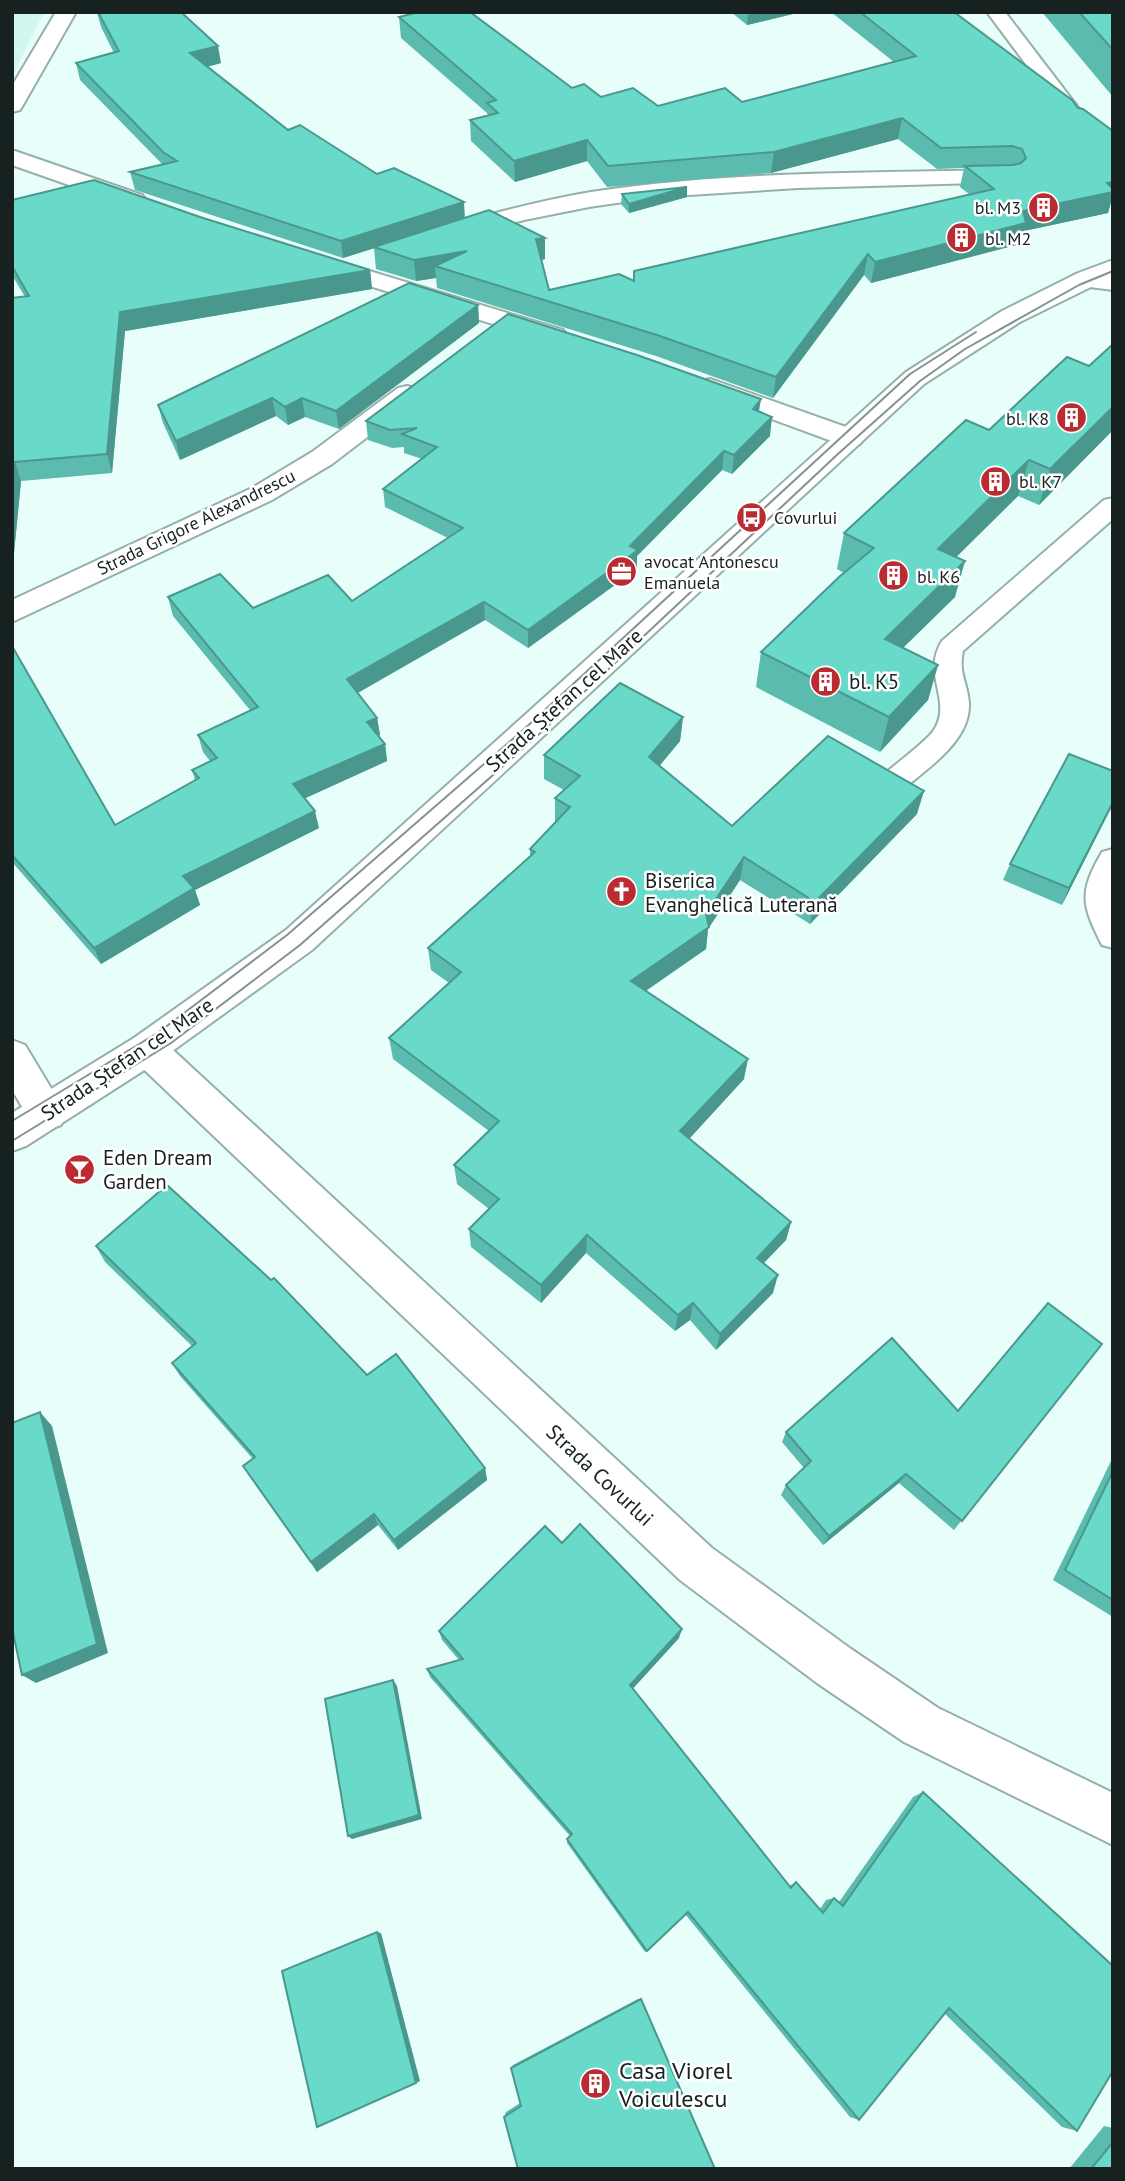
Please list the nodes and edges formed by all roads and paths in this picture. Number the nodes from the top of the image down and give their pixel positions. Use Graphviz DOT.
graph roads {
  1 [pos="66,12"];
  2 [pos="996,12"];
  3 [pos="12,105"];
  4 [pos="1081,123"];
  5 [pos="12,157"];
  6 [pos="1007,177"];
  7 [pos="151,206"];
  8 [pos="427,241"];
  9 [pos="303,257"];
  10 [pos="378,257"];
  11 [pos="1113,267"];
  12 [pos="341,270"];
  13 [pos="1097,282"];
  14 [pos="506,319"];
  15 [pos="474,344"];
  16 [pos="583,344"];
  17 [pos="430,376"];
  18 [pos="684,378"];
  19 [pos="849,438"];
  20 [pos="1113,506"];
  21 [pos="12,612"];
  22 [pos="891,784"];
  23 [pos="1113,860"];
  24 [pos="1113,936"];
  25 [pos="147,1049"];
  26 [pos="12,1056"];
  27 [pos="47,1112"];
  28 [pos="12,1134"];
  29 [pos="1113,1820"];
  1 -- 3 [label="street"];
  2 -- 4 [label="lane"];
  5 -- 7 [label="street"];
  6 -- 8 [label="street"];
  9 -- 12 [label="street"];
  10 -- 12 [label="street"];
  11 -- 13 [label="street, Strada Ștefan cel Mare"];
  12 -- 14 [label="street"];
  13 -- 19 [label="street, Strada Ștefan cel Mare"];
  14 -- 15 [label="street"];
  14 -- 16 [label="street"];
  17 -- 21 [label="street, Strada Grigore Alexandrescu"];
  18 -- 19 [label="street"];
  19 -- 25 [label="street, Strada Ștefan cel Mare"];
  20 -- 22 [label="lane"];
  23 -- 24 [label="lane"];
  25 -- 27 [label="street, Strada Ștefan cel Mare"];
  25 -- 29 [label="street, Strada Covurlui"];
  26 -- 27 [label="street"];
  27 -- 28 [label="street, Strada Ștefan cel Mare"];
}
